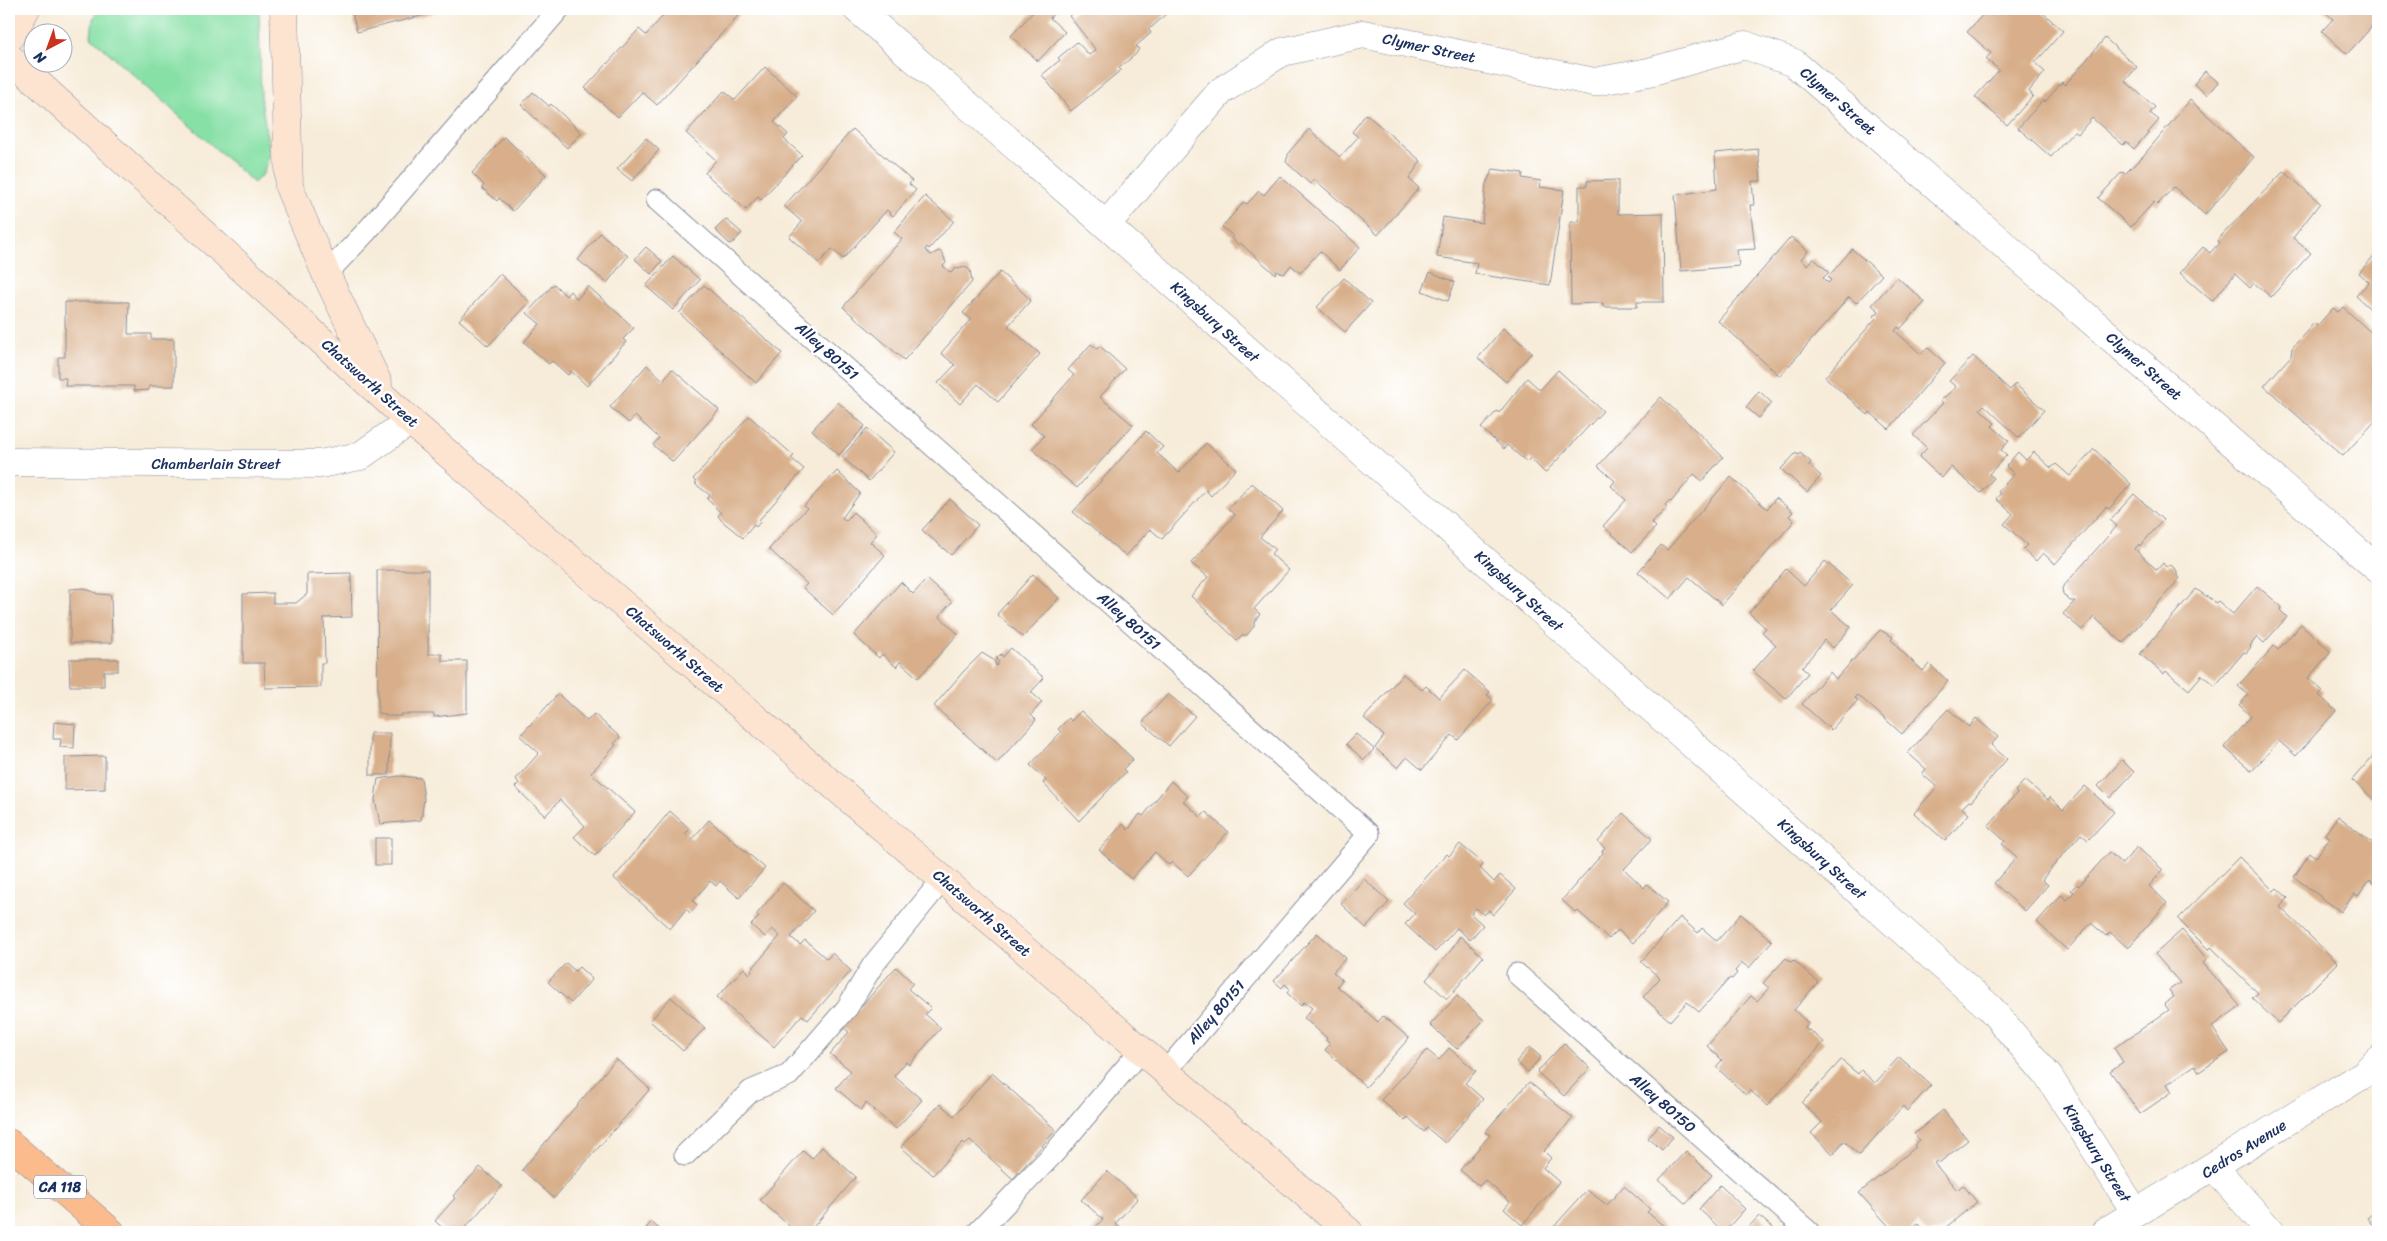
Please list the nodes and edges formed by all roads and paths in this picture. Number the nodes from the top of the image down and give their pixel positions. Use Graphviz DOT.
graph roads {
  1 [pos="26,9"];
  2 [pos="284,9"];
  3 [pos="560,9"];
  4 [pos="857,9"];
  5 [pos="9,38"];
  6 [pos="9,57"];
  7 [pos="657,200"];
  8 [pos="1106,225"];
  9 [pos="326,274"];
  10 [pos="384,396"];
  11 [pos="410,420"];
  12 [pos="9,462"];
  13 [pos="2378,569"];
  14 [pos="942,879"];
  15 [pos="1517,974"];
  16 [pos="1141,1050"];
  17 [pos="2378,1060"];
  18 [pos="1166,1071"];
  19 [pos="9,1143"];
  20 [pos="685,1155"];
  21 [pos="2214,1167"];
  22 [pos="2136,1213"];
  23 [pos="111,1232"];
  24 [pos="978,1232"];
  25 [pos="1349,1232"];
  26 [pos="1809,1232"];
  27 [pos="2106,1232"];
  28 [pos="2271,1232"];
  1 -- 5 [label="main road"];
  2 -- 9 [label="main road"];
  3 -- 9 [label="lane"];
  4 -- 8 [label="street, Kingsbury Street"];
  6 -- 10 [label="main road, Chatsworth Street"];
  7 -- 18 [label="lane, Alley 80151"];
  8 -- 13 [label="street, Clymer Street"];
  8 -- 22 [label="street, Kingsbury Street"];
  9 -- 10 [label="main road"];
  10 -- 11 [label="main road, Chatsworth Street"];
  11 -- 12 [label="street, Chamberlain Street"];
  11 -- 14 [label="main road, Chatsworth Street"];
  14 -- 16 [label="main road, Chatsworth Street"];
  14 -- 20 [label="lane"];
  15 -- 26 [label="lane, Alley 80150"];
  16 -- 18 [label="main road, Chatsworth Street"];
  16 -- 24 [label="lane"];
  17 -- 21 [label="street, Cedros Avenue"];
  18 -- 25 [label="main road, Chatsworth Street"];
  19 -- 23 [label="highway, CA 118"];
  21 -- 22 [label="street, Cedros Avenue"];
  21 -- 28 [label="street"];
  22 -- 27 [label="street, Cedros Avenue"];
}
